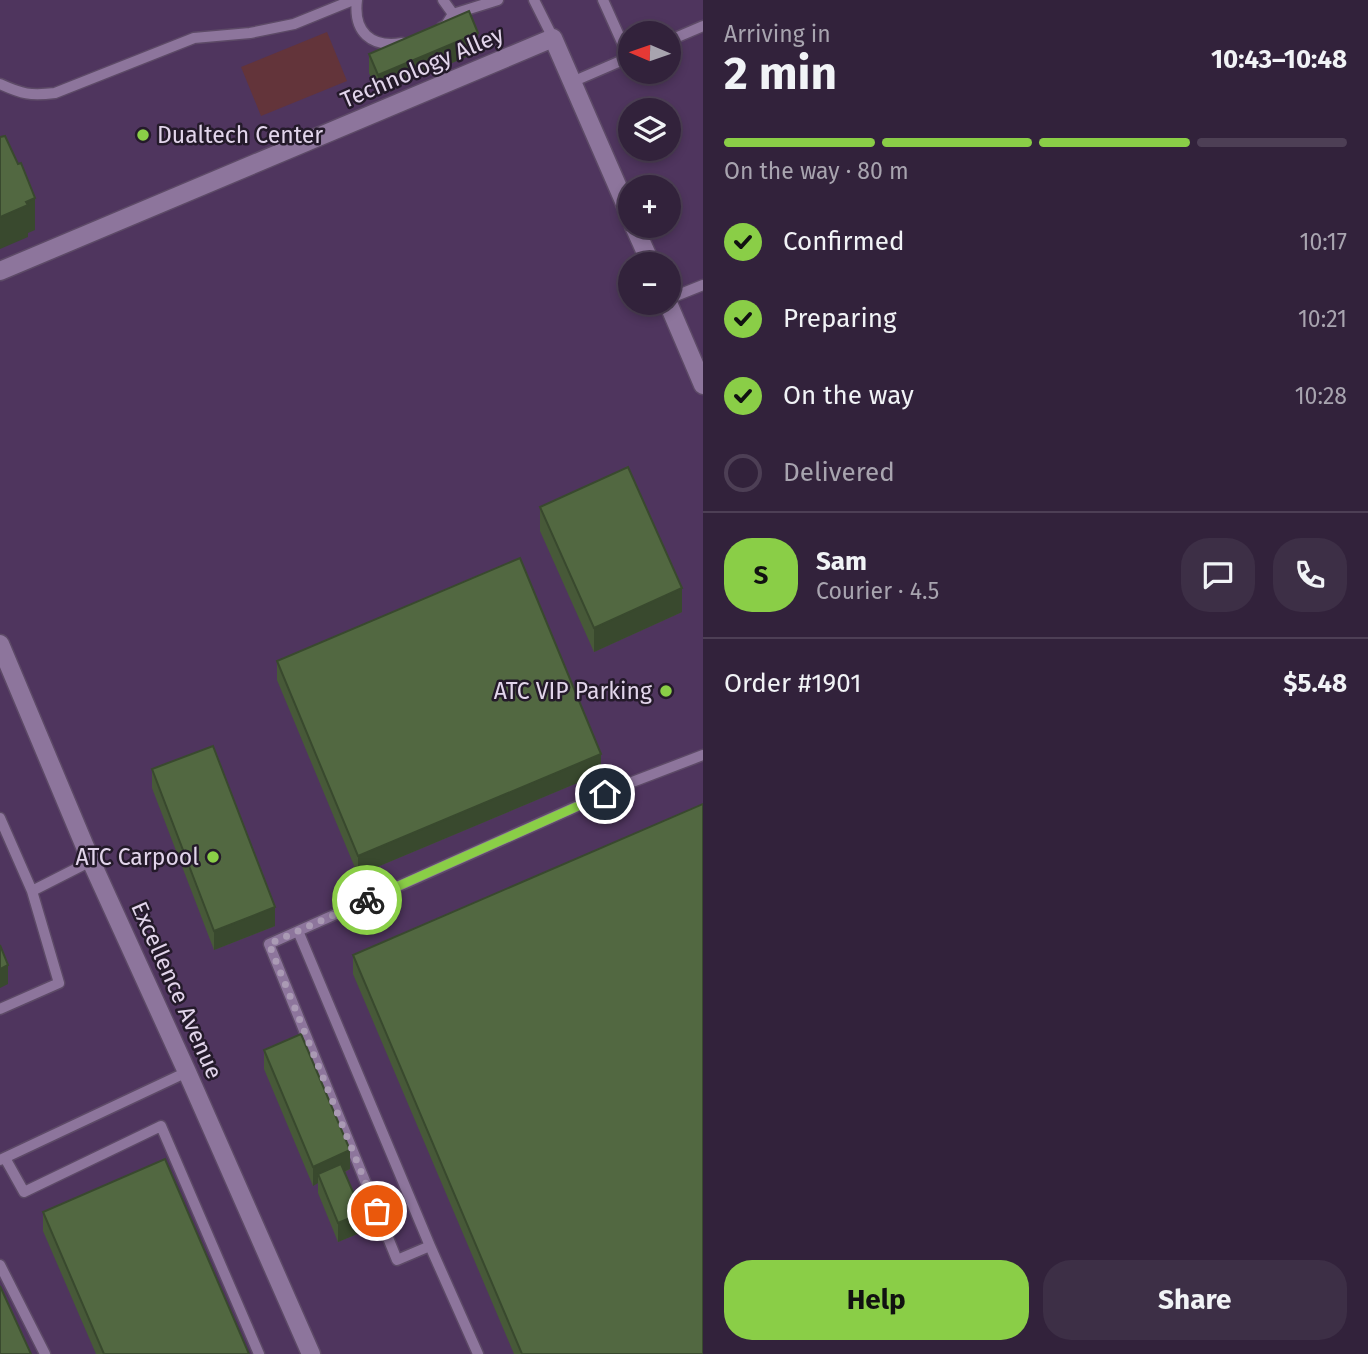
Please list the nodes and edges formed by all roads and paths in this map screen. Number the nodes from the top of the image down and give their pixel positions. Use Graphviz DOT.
graph roads {
  1 [pos="355,0"];
  2 [pos="443,0"];
  3 [pos="498,0"];
  4 [pos="534,0"];
  5 [pos="603,0"];
  6 [pos="453,14"];
  7 [pos="703,26"];
  8 [pos="432,31"];
  9 [pos="618,32"];
  10 [pos="681,35"];
  11 [pos="553,38"];
  12 [pos="413,40"];
  13 [pos="618,63"];
  14 [pos="572,82"];
  15 [pos="0,84"];
  16 [pos="618,187"];
  17 [pos="0,271"];
  18 [pos="703,285"];
  19 [pos="681,295"];
  20 [pos="674,315"];
  21 [pos="703,385"];
  22 [pos="0,644"];
  23 [pos="703,755"];
  24 [pos="0,818"];
  25 [pos="92,861"];
  26 [pos="32,891"];
  27 [pos="298,931"];
  28 [pos="0,1009"];
  29 [pos="187,1072"];
  30 [pos="2,1159"];
  31 [pos="430,1246"];
  32 [pos="0,1265"];
  33 [pos="45,1354"];
  34 [pos="259,1354"];
  35 [pos="311,1354"];
  36 [pos="478,1354"];
  1 -- 12 [label="lane"];
  1 -- 15 [label="lane"];
  2 -- 6 [label="lane"];
  3 -- 6 [label="lane"];
  4 -- 11 [label="lane"];
  5 -- 9 [label="lane"];
  6 -- 8 [label="lane"];
  7 -- 10 [label="lane"];
  11 -- 14 [label="street"];
  11 -- 17 [label="street, Technology Alley"];
  13 -- 14 [label="lane"];
  14 -- 16 [label="street"];
  18 -- 19 [label="lane"];
  20 -- 21 [label="street"];
  22 -- 25 [label="street, Excellence Avenue"];
  23 -- 27 [label="lane"];
  24 -- 26 [label="lane"];
  25 -- 26 [label="lane"];
  25 -- 29 [label="street, Excellence Avenue"];
  26 -- 28 [label="lane"];
  27 -- 31 [label="lane"];
  27 -- 31 [label="lane"];
  29 -- 30 [label="lane"];
  29 -- 35 [label="street, Excellence Avenue"];
  30 -- 34 [label="lane"];
  31 -- 36 [label="lane"];
  32 -- 33 [label="lane"];
}
